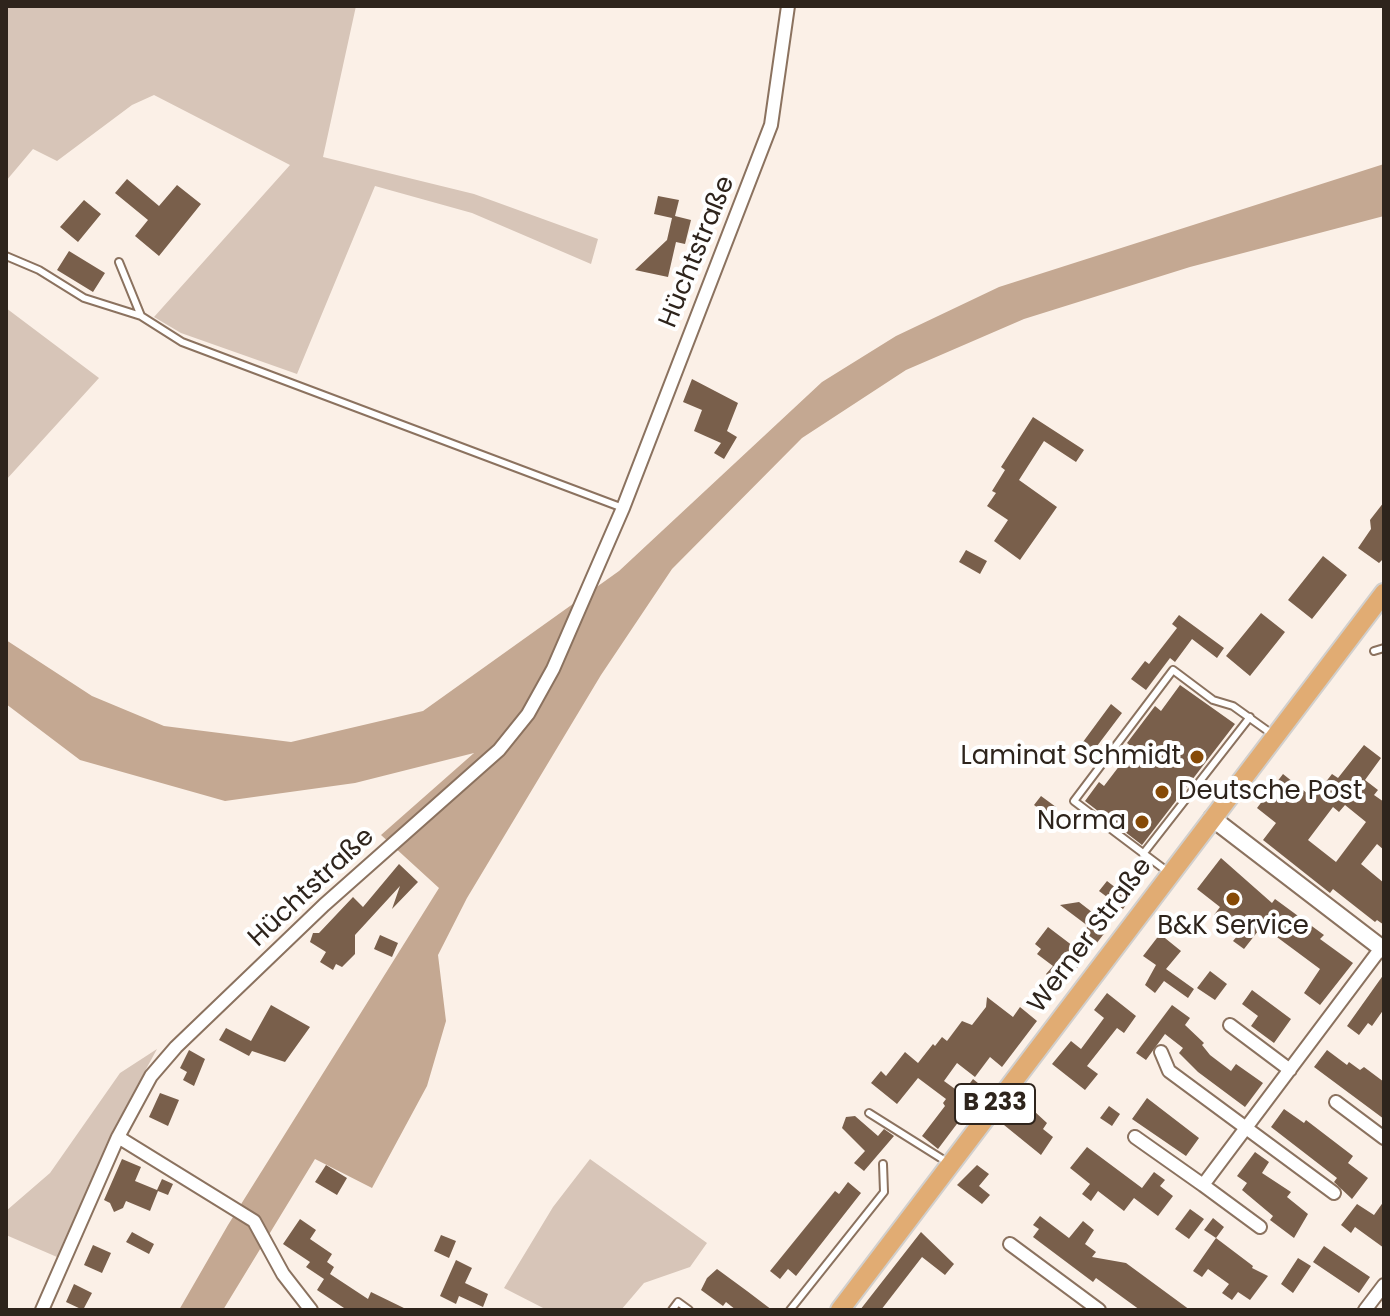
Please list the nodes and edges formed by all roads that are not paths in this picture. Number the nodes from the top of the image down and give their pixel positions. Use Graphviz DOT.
graph roads {
  1 [pos="788,6"];
  2 [pos="6,256"];
  3 [pos="119,262"];
  4 [pos="141,316"];
  5 [pos="623,508"];
  6 [pos="1384,593"];
  7 [pos="1384,648"];
  8 [pos="1374,651"];
  9 [pos="1250,717"];
  10 [pos="1275,736"];
  11 [pos="1212,818"];
  12 [pos="1143,854"];
  13 [pos="1170,874"];
  14 [pos="1383,949"];
  15 [pos="1230,1025"];
  16 [pos="1161,1052"];
  17 [pos="1290,1070"];
  18 [pos="1336,1102"];
  19 [pos="869,1113"];
  20 [pos="1247,1129"];
  21 [pos="118,1137"];
  22 [pos="1135,1137"];
  23 [pos="1384,1138"];
  24 [pos="883,1164"];
  25 [pos="950,1164"];
  26 [pos="1203,1185"];
  27 [pos="1334,1193"];
  28 [pos="1260,1227"];
  29 [pos="1010,1244"];
  30 [pos="1384,1285"];
  31 [pos="42,1310"];
  32 [pos="311,1310"];
  33 [pos="672,1310"];
  34 [pos="689,1310"];
  35 [pos="790,1310"];
  36 [pos="840,1310"];
  37 [pos="1099,1310"];
  38 [pos="1365,1310"];
  1 -- 5 [label="street, Hüchtstraße"];
  2 -- 4 [label="lane"];
  3 -- 4 [label="lane"];
  4 -- 5 [label="lane"];
  5 -- 21 [label="street, Hüchtstraße"];
  6 -- 10 [label="main road, Werner Straße / B 233"];
  7 -- 8 [label="lane"];
  9 -- 10 [label="lane"];
  9 -- 12 [label="lane"];
  9 -- 12 [label="lane"];
  10 -- 11 [label="main road, Werner Straße / B 233"];
  11 -- 13 [label="main road, Werner Straße / B 233"];
  11 -- 14 [label="street"];
  12 -- 13 [label="lane"];
  13 -- 25 [label="main road, Werner Straße / B 233"];
  14 -- 17 [label="street"];
  15 -- 17 [label="street"];
  16 -- 20 [label="street"];
  17 -- 20 [label="street"];
  18 -- 23 [label="street"];
  19 -- 25 [label="lane"];
  20 -- 26 [label="street"];
  20 -- 27 [label="street"];
  21 -- 31 [label="street, Hüchtstraße"];
  21 -- 32 [label="street"];
  22 -- 26 [label="street"];
  24 -- 35 [label="lane"];
  25 -- 36 [label="main road, Werner Straße / B 233"];
  26 -- 28 [label="street"];
  29 -- 37 [label="street"];
  30 -- 38 [label="street"];
  33 -- 34 [label="lane"];
}
